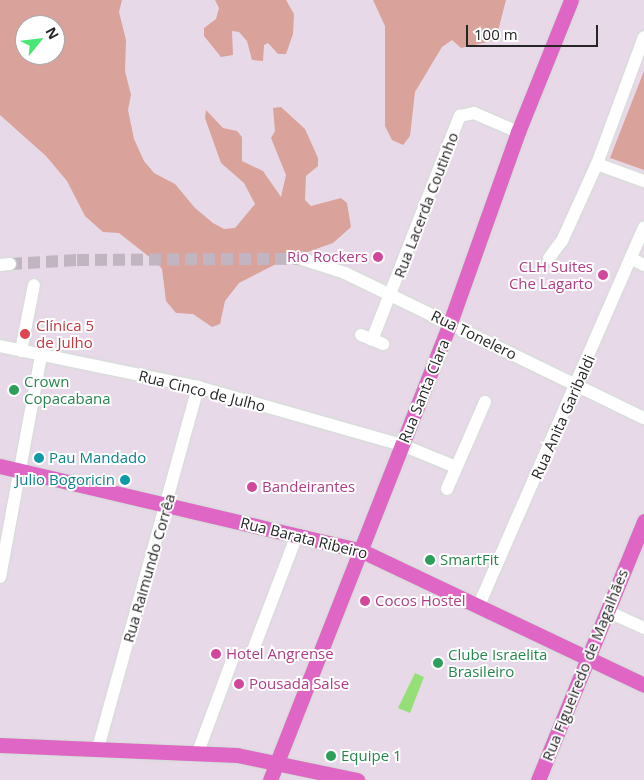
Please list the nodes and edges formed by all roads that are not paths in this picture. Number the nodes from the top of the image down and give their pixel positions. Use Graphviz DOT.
graph roads {
  1 [pos="571,0"];
  2 [pos="644,37"];
  3 [pos="518,132"];
  4 [pos="597,164"];
  5 [pos="644,182"];
  6 [pos="644,228"];
  7 [pos="548,258"];
  8 [pos="302,259"];
  9 [pos="638,262"];
  10 [pos="34,285"];
  11 [pos="392,295"];
  12 [pos="450,323"];
  13 [pos="372,340"];
  14 [pos="0,346"];
  15 [pos="21,351"];
  16 [pos="41,355"];
  17 [pos="576,385"];
  18 [pos="198,387"];
  19 [pos="485,402"];
  20 [pos="644,418"];
  21 [pos="402,445"];
  22 [pos="0,466"];
  23 [pos="456,467"];
  24 [pos="18,470"];
  25 [pos="447,489"];
  26 [pos="168,505"];
  27 [pos="644,521"];
  28 [pos="297,535"];
  29 [pos="640,543"];
  30 [pos="362,551"];
  31 [pos="0,577"];
  32 [pos="480,604"];
  33 [pos="607,611"];
  34 [pos="644,628"];
  35 [pos="253,650"];
  36 [pos="590,657"];
  37 [pos="233,658"];
  38 [pos="644,685"];
  39 [pos="0,745"];
  40 [pos="98,748"];
  41 [pos="198,752"];
  42 [pos="277,762"];
  43 [pos="270,780"];
  44 [pos="357,780"];
  45 [pos="538,780"];
  1 -- 3 [label="main road, Rua Santa Clara"];
  2 -- 4 [label="street"];
  3 -- 11 [label="street, Rua Lacerda Coutinho"];
  3 -- 12 [label="main road, Rua Santa Clara"];
  4 -- 5 [label="street"];
  4 -- 7 [label="street"];
  6 -- 9 [label="street, Rua Anita Garibaldi"];
  8 -- 11 [label="street, Rua Tonelero"];
  9 -- 17 [label="street, Rua Anita Garibaldi"];
  10 -- 15 [label="street"];
  11 -- 12 [label="street, Rua Tonelero"];
  11 -- 13 [label="street"];
  12 -- 17 [label="street, Rua Tonelero"];
  12 -- 21 [label="main road, Rua Santa Clara"];
  14 -- 15 [label="street, Rua Cinco de Julho"];
  15 -- 16 [label="street, Rua Cinco de Julho"];
  16 -- 18 [label="street, Rua Cinco de Julho"];
  16 -- 24 [label="street"];
  17 -- 20 [label="street, Rua Tonelero"];
  17 -- 32 [label="street, Rua Anita Garibaldi"];
  18 -- 21 [label="street, Rua Cinco de Julho"];
  18 -- 26 [label="street, Rua Raimundo Corrêa"];
  19 -- 23 [label="street"];
  21 -- 23 [label="street, Rua Cinco de Julho"];
  21 -- 30 [label="main road, Rua Santa Clara"];
  22 -- 24 [label="main road, Rua Barata Ribeiro"];
  23 -- 25 [label="street"];
  24 -- 26 [label="main road, Rua Barata Ribeiro"];
  24 -- 31 [label="street"];
  26 -- 28 [label="main road, Rua Barata Ribeiro"];
  26 -- 40 [label="street, Rua Raimundo Corrêa"];
  27 -- 29 [label="main road, Rua Figueiredo de Magalhães"];
  28 -- 30 [label="main road, Rua Barata Ribeiro"];
  28 -- 35 [label="street"];
  29 -- 33 [label="main road, Rua Figueiredo de Magalhães"];
  30 -- 32 [label="main road, Rua Barata Ribeiro"];
  30 -- 42 [label="main road, Rua Santa Clara"];
  32 -- 36 [label="main road, Rua Barata Ribeiro"];
  33 -- 34 [label="street"];
  33 -- 36 [label="main road, Rua Figueiredo de Magalhães"];
  36 -- 38 [label="main road, Rua Barata Ribeiro"];
  36 -- 45 [label="main road, Rua Figueiredo de Magalhães"];
  37 -- 41 [label="street"];
  39 -- 40 [label="main road"];
  40 -- 41 [label="main road"];
  41 -- 42 [label="main road"];
  42 -- 43 [label="main road, Rua Santa Clara"];
  42 -- 44 [label="main road"];
}
